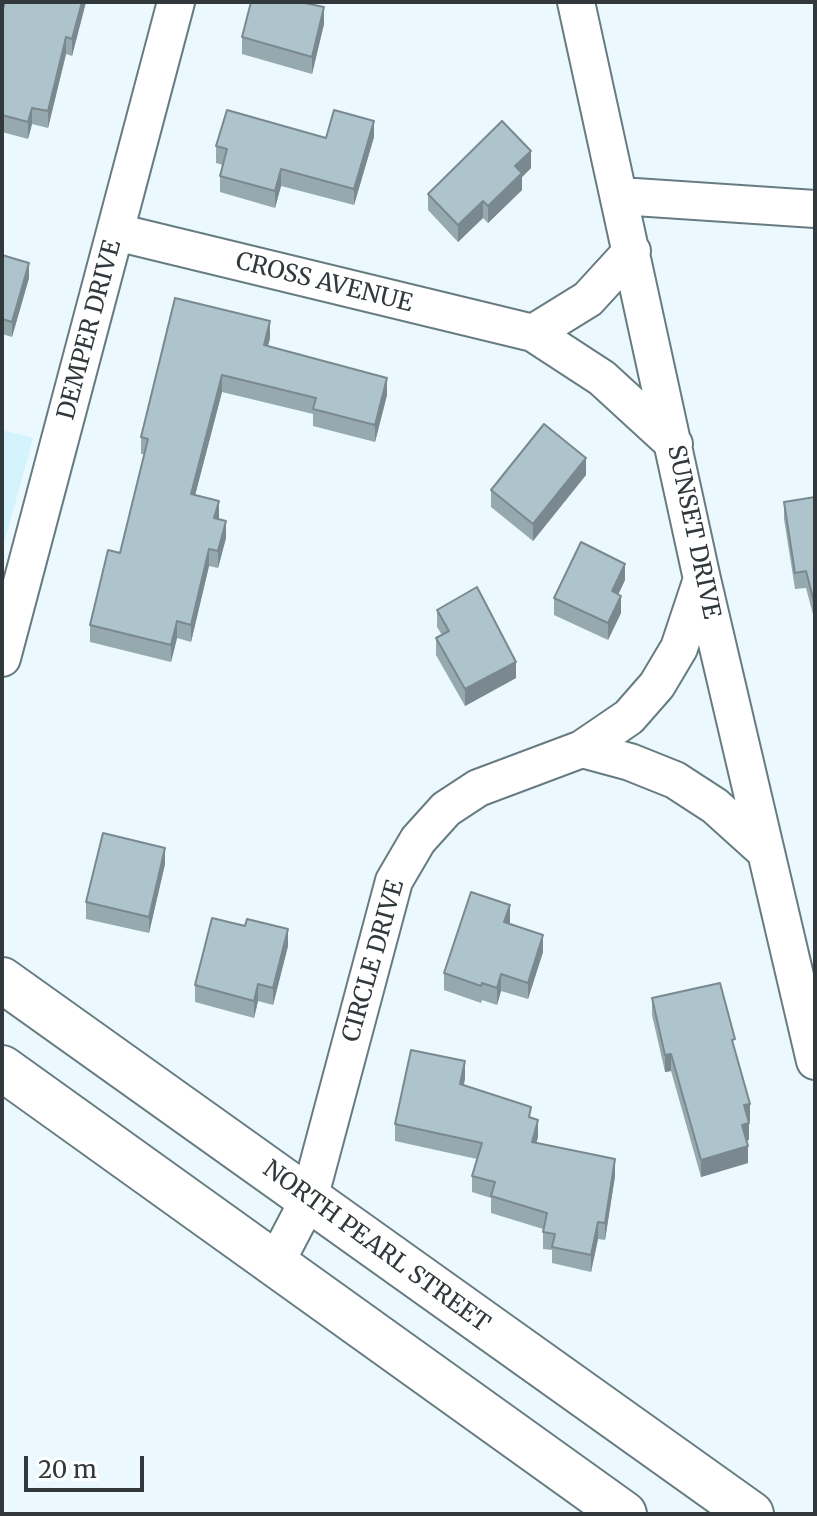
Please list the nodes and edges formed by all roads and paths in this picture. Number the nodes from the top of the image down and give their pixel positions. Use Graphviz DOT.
graph roads {
  1 [pos="176,2"];
  2 [pos="576,2"];
  3 [pos="620,196"];
  4 [pos="815,209"];
  5 [pos="116,232"];
  6 [pos="632,251"];
  7 [pos="533,333"];
  8 [pos="674,444"];
  9 [pos="702,579"];
  10 [pos="2,658"];
  11 [pos="582,749"];
  12 [pos="766,852"];
  13 [pos="2,980"];
  14 [pos="815,1061"];
  15 [pos="2,1068"];
  16 [pos="309,1199"];
  17 [pos="275,1264"];
  18 [pos="624,1514"];
  19 [pos="751,1514"];
  1 -- 5 [label="street, DEMPER DRIVE"];
  2 -- 3 [label="street, SUNSET DRIVE"];
  3 -- 4 [label="street"];
  3 -- 6 [label="street, SUNSET DRIVE"];
  5 -- 7 [label="street, CROSS AVENUE"];
  5 -- 10 [label="street, DEMPER DRIVE"];
  6 -- 7 [label="street"];
  6 -- 8 [label="street, SUNSET DRIVE"];
  7 -- 8 [label="street, CROSS AVENUE"];
  8 -- 9 [label="street, SUNSET DRIVE"];
  9 -- 11 [label="street, CIRCLE DRIVE"];
  9 -- 12 [label="street, SUNSET DRIVE"];
  11 -- 12 [label="street"];
  11 -- 16 [label="street, CIRCLE DRIVE"];
  12 -- 14 [label="street, SUNSET DRIVE"];
  13 -- 16 [label="street, NORTH PEARL STREET"];
  15 -- 17 [label="street"];
  16 -- 17 [label="street, CIRCLE DRIVE"];
  16 -- 19 [label="street, NORTH PEARL STREET"];
  17 -- 18 [label="street"];
}
